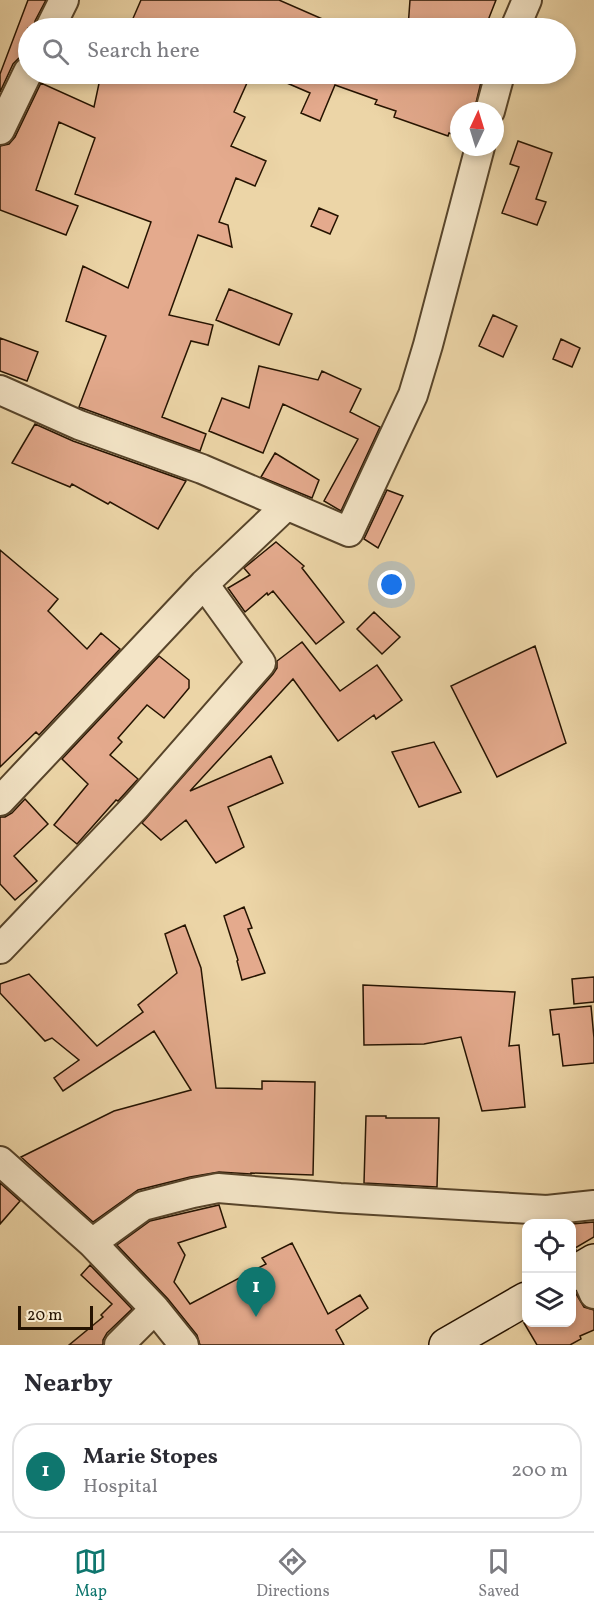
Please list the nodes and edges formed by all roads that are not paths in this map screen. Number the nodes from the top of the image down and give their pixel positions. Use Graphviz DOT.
graph roads {
  1 [pos="64,0"];
  2 [pos="527,0"];
  3 [pos="55,18"];
  4 [pos="519,18"];
  5 [pos="22,84"];
  6 [pos="498,84"];
  7 [pos="493,102"];
  8 [pos="0,130"];
  9 [pos="478,156"];
  10 [pos="0,390"];
  11 [pos="286,506"];
  12 [pos="204,584"];
  13 [pos="0,801"];
  14 [pos="0,949"];
  15 [pos="0,1161"];
  16 [pos="594,1205"];
  17 [pos="92,1243"];
  18 [pos="522,1301"];
  19 [pos="154,1309"];
  20 [pos="119,1345"];
  21 [pos="184,1345"];
  22 [pos="446,1345"];
  1 -- 3 [label="street"];
  2 -- 4 [label="street"];
  5 -- 8 [label="street"];
  6 -- 7 [label="street"];
  9 -- 11 [label="street"];
  10 -- 11 [label="street"];
  11 -- 12 [label="street"];
  12 -- 13 [label="street"];
  12 -- 14 [label="street"];
  15 -- 17 [label="street"];
  16 -- 17 [label="street"];
  17 -- 19 [label="street"];
  18 -- 22 [label="main road"];
  19 -- 20 [label="street"];
  19 -- 21 [label="street"];
}
